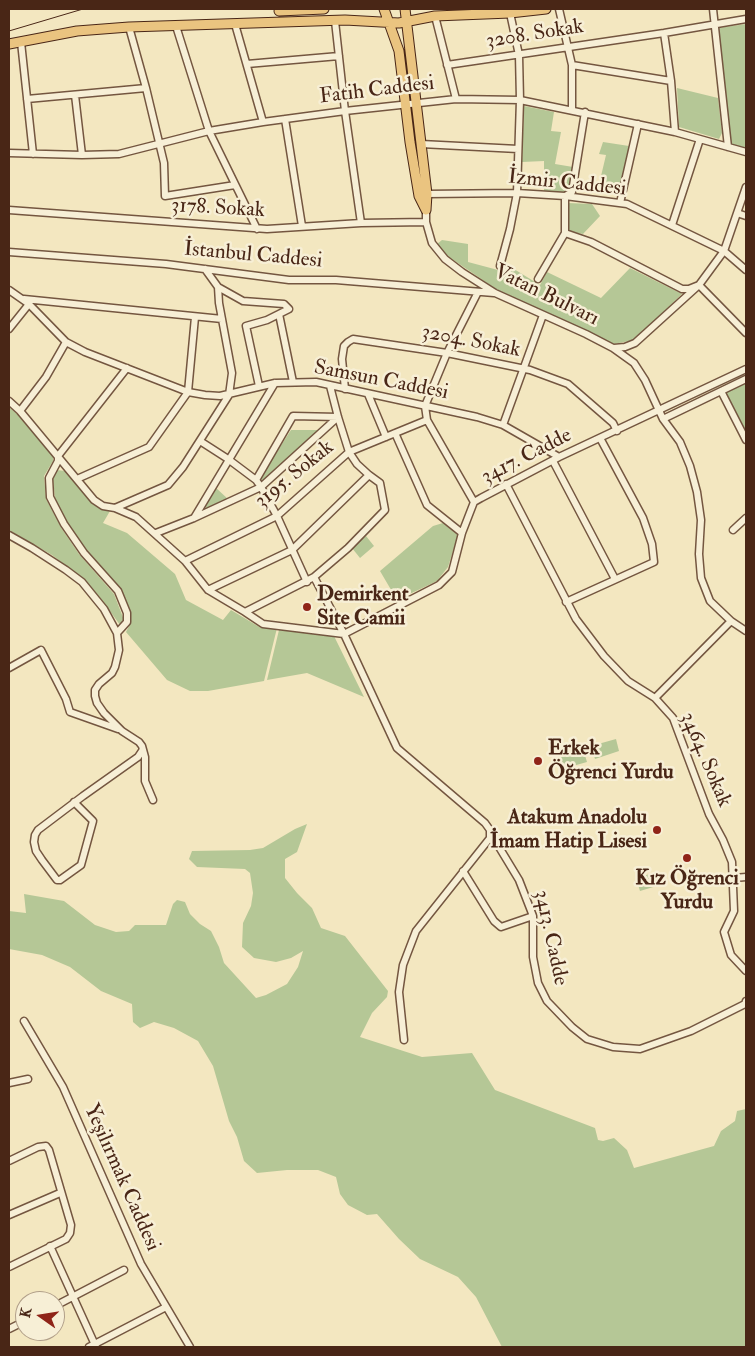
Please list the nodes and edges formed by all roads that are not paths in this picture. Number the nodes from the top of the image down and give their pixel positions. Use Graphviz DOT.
graph roads {
  1 [pos="324,9"];
  2 [pos="384,9"];
  3 [pos="405,9"];
  4 [pos="546,9"];
  5 [pos="559,9"];
  6 [pos="713,9"];
  7 [pos="279,10"];
  8 [pos="510,13"];
  9 [pos="435,16"];
  10 [pos="746,19"];
  11 [pos="335,21"];
  12 [pos="282,22"];
  13 [pos="407,22"];
  14 [pos="235,24"];
  15 [pos="388,24"];
  16 [pos="715,24"];
  17 [pos="176,26"];
  18 [pos="129,27"];
  19 [pos="664,33"];
  20 [pos="21,42"];
  21 [pos="9,44"];
  22 [pos="568,47"];
  23 [pos="519,55"];
  24 [pos="339,56"];
  25 [pos="247,64"];
  26 [pos="447,65"];
  27 [pos="572,65"];
  28 [pos="671,81"];
  29 [pos="146,88"];
  30 [pos="75,95"];
  31 [pos="27,99"];
  32 [pos="456,99"];
  33 [pos="520,100"];
  34 [pos="416,102"];
  35 [pos="405,104"];
  36 [pos="572,109"];
  37 [pos="345,111"];
  38 [pos="585,112"];
  39 [pos="285,119"];
  40 [pos="263,122"];
  41 [pos="638,124"];
  42 [pos="209,131"];
  43 [pos="676,132"];
  44 [pos="700,139"];
  45 [pos="159,143"];
  46 [pos="421,144"];
  47 [pos="728,147"];
  48 [pos="518,149"];
  49 [pos="746,152"];
  50 [pos="9,153"];
  51 [pos="33,154"];
  52 [pos="82,155"];
  53 [pos="235,185"];
  54 [pos="746,187"];
  55 [pos="517,193"];
  56 [pos="427,194"];
  57 [pos="565,196"];
  58 [pos="620,203"];
  59 [pos="9,210"];
  60 [pos="426,210"];
  61 [pos="737,213"];
  62 [pos="746,216"];
  63 [pos="426,222"];
  64 [pos="361,223"];
  65 [pos="302,226"];
  66 [pos="672,226"];
  67 [pos="257,229"];
  68 [pos="565,233"];
  69 [pos="724,251"];
  70 [pos="9,252"];
  71 [pos="500,266"];
  72 [pos="205,268"];
  73 [pos="746,270"];
  74 [pos="538,279"];
  75 [pos="699,285"];
  76 [pos="218,287"];
  77 [pos="9,290"];
  78 [pos="478,292"];
  79 [pos="495,293"];
  80 [pos="23,299"];
  81 [pos="29,304"];
  82 [pos="279,314"];
  83 [pos="543,315"];
  84 [pos="195,317"];
  85 [pos="222,319"];
  86 [pos="9,329"];
  87 [pos="746,333"];
  88 [pos="66,342"];
  89 [pos="613,348"];
  90 [pos="447,353"];
  91 [pos="127,368"];
  92 [pos="522,368"];
  93 [pos="746,369"];
  94 [pos="746,379"];
  95 [pos="275,382"];
  96 [pos="293,382"];
  97 [pos="259,386"];
  98 [pos="330,386"];
  99 [pos="344,389"];
  100 [pos="721,391"];
  101 [pos="188,392"];
  102 [pos="368,394"];
  103 [pos="229,395"];
  104 [pos="9,401"];
  105 [pos="425,406"];
  106 [pos="659,410"];
  107 [pos="20,411"];
  108 [pos="338,417"];
  109 [pos="663,419"];
  110 [pos="427,420"];
  111 [pos="503,425"];
  112 [pos="618,431"];
  113 [pos="395,433"];
  114 [pos="386,437"];
  115 [pos="600,438"];
  116 [pos="200,440"];
  117 [pos="746,440"];
  118 [pos="350,452"];
  119 [pos="58,456"];
  120 [pos="228,459"];
  121 [pos="556,459"];
  122 [pos="56,466"];
  123 [pos="67,467"];
  124 [pos="369,475"];
  125 [pos="77,479"];
  126 [pos="256,480"];
  127 [pos="506,484"];
  128 [pos="261,487"];
  129 [pos="474,502"];
  130 [pos="115,508"];
  131 [pos="277,516"];
  132 [pos="194,518"];
  133 [pos="746,518"];
  134 [pos="733,530"];
  135 [pos="156,533"];
  136 [pos="462,533"];
  137 [pos="9,535"];
  138 [pos="292,550"];
  139 [pos="185,560"];
  140 [pos="314,578"];
  141 [pos="615,579"];
  142 [pos="307,582"];
  143 [pos="208,590"];
  144 [pos="566,602"];
  145 [pos="245,612"];
  146 [pos="731,621"];
  147 [pos="746,631"];
  148 [pos="117,633"];
  149 [pos="344,634"];
  150 [pos="9,668"];
  151 [pos="655,698"];
  152 [pos="122,731"];
  153 [pos="142,751"];
  154 [pos="153,800"];
  155 [pos="74,802"];
  156 [pos="490,838"];
  157 [pos="463,871"];
  158 [pos="746,877"];
  159 [pos="734,878"];
  160 [pos="533,916"];
  161 [pos="746,971"];
  162 [pos="746,1002"];
  163 [pos="24,1021"];
  164 [pos="404,1040"];
  165 [pos="28,1079"];
  166 [pos="9,1084"];
  167 [pos="9,1161"];
  168 [pos="60,1192"];
  169 [pos="9,1215"];
  170 [pos="50,1246"];
  171 [pos="9,1267"];
  172 [pos="124,1270"];
  173 [pos="72,1298"];
  174 [pos="65,1301"];
  175 [pos="166,1307"];
  176 [pos="93,1346"];
  177 [pos="190,1347"];
  1 -- 7 [label="main road"];
  2 -- 15 [label="main road, Vatan Bulvarı"];
  3 -- 13 [label="main road, Vatan Bulvarı"];
  4 -- 8 [label="main road"];
  5 -- 22 [label="street"];
  6 -- 16 [label="street"];
  7 -- 12 [label="street"];
  8 -- 9 [label="main road"];
  8 -- 23 [label="street"];
  9 -- 13 [label="main road"];
  9 -- 26 [label="street"];
  10 -- 16 [label="street, 3208. Sokak"];
  11 -- 12 [label="main road"];
  11 -- 15 [label="main road"];
  11 -- 24 [label="street"];
  12 -- 14 [label="main road"];
  13 -- 15 [label="main road"];
  13 -- 34 [label="main road, Vatan Bulvarı"];
  14 -- 17 [label="main road"];
  14 -- 25 [label="street"];
  15 -- 35 [label="main road, Vatan Bulvarı"];
  16 -- 19 [label="street, 3208. Sokak"];
  16 -- 47 [label="street"];
  17 -- 18 [label="main road"];
  17 -- 42 [label="street"];
  18 -- 20 [label="main road"];
  18 -- 29 [label="street"];
  19 -- 22 [label="street, 3208. Sokak"];
  19 -- 28 [label="street"];
  20 -- 21 [label="main road"];
  20 -- 31 [label="street"];
  22 -- 23 [label="street, 3208. Sokak"];
  22 -- 27 [label="street"];
  23 -- 26 [label="street, 3208. Sokak"];
  23 -- 33 [label="street"];
  24 -- 25 [label="street"];
  24 -- 37 [label="street"];
  25 -- 40 [label="street"];
  26 -- 32 [label="street"];
  27 -- 28 [label="street"];
  27 -- 36 [label="street"];
  28 -- 43 [label="street"];
  29 -- 30 [label="street"];
  29 -- 45 [label="street"];
  30 -- 31 [label="street"];
  30 -- 52 [label="street"];
  31 -- 51 [label="street"];
  32 -- 33 [label="street, Fatih Caddesi"];
  32 -- 34 [label="street, Fatih Caddesi"];
  33 -- 36 [label="street, Fatih Caddesi"];
  33 -- 48 [label="street"];
  34 -- 35 [label="street, Fatih Caddesi"];
  34 -- 46 [label="main road, Vatan Bulvarı"];
  35 -- 37 [label="street, Fatih Caddesi"];
  35 -- 60 [label="main road, Vatan Bulvarı"];
  36 -- 38 [label="street, Fatih Caddesi"];
  37 -- 39 [label="street, Fatih Caddesi"];
  37 -- 64 [label="street"];
  38 -- 41 [label="street, Fatih Caddesi"];
  38 -- 57 [label="street"];
  39 -- 40 [label="street, Fatih Caddesi"];
  39 -- 65 [label="street"];
  40 -- 42 [label="street, Fatih Caddesi"];
  41 -- 43 [label="street, Fatih Caddesi"];
  41 -- 58 [label="street"];
  42 -- 45 [label="street, Fatih Caddesi"];
  42 -- 53 [label="street"];
  43 -- 44 [label="street, Fatih Caddesi"];
  44 -- 47 [label="street, Fatih Caddesi"];
  44 -- 66 [label="street"];
  45 -- 52 [label="street, Fatih Caddesi"];
  45 -- 53 [label="street"];
  46 -- 48 [label="street"];
  46 -- 56 [label="main road, Vatan Bulvarı"];
  47 -- 49 [label="street, Fatih Caddesi"];
  48 -- 55 [label="street"];
  50 -- 51 [label="street, Fatih Caddesi"];
  51 -- 52 [label="street, Fatih Caddesi"];
  53 -- 67 [label="street"];
  54 -- 61 [label="street"];
  55 -- 56 [label="street, İzmir Caddesi"];
  55 -- 57 [label="street, İzmir Caddesi"];
  55 -- 71 [label="street"];
  56 -- 60 [label="main road, Vatan Bulvarı"];
  57 -- 58 [label="street, İzmir Caddesi"];
  57 -- 68 [label="street"];
  58 -- 66 [label="street, İzmir Caddesi"];
  59 -- 67 [label="street, 3178. Sokak"];
  60 -- 63 [label="street, Vatan Bulvarı"];
  61 -- 62 [label="street"];
  61 -- 69 [label="street"];
  63 -- 64 [label="street, 3178. Sokak"];
  63 -- 79 [label="street, Vatan Bulvarı"];
  64 -- 65 [label="street, 3178. Sokak"];
  65 -- 67 [label="street, 3178. Sokak"];
  66 -- 69 [label="street, İzmir Caddesi"];
  68 -- 74 [label="street"];
  68 -- 75 [label="street"];
  69 -- 73 [label="street, İzmir Caddesi"];
  69 -- 75 [label="street"];
  70 -- 72 [label="street, İstanbul Caddesi"];
  72 -- 76 [label="street"];
  72 -- 78 [label="street, İstanbul Caddesi"];
  75 -- 87 [label="street"];
  75 -- 89 [label="street"];
  76 -- 82 [label="street"];
  76 -- 85 [label="street"];
  77 -- 80 [label="street, Samsun Caddesi"];
  78 -- 79 [label="street, İstanbul Caddesi"];
  78 -- 90 [label="street"];
  79 -- 83 [label="street, Vatan Bulvarı"];
  80 -- 81 [label="street, Samsun Caddesi"];
  80 -- 84 [label="street"];
  81 -- 86 [label="street"];
  81 -- 88 [label="street, Samsun Caddesi"];
  82 -- 96 [label="street"];
  82 -- 97 [label="street"];
  83 -- 89 [label="street, Vatan Bulvarı"];
  83 -- 92 [label="street"];
  84 -- 85 [label="street"];
  84 -- 101 [label="street"];
  85 -- 103 [label="street"];
  88 -- 91 [label="street, Samsun Caddesi"];
  88 -- 107 [label="street"];
  89 -- 106 [label="street, Vatan Bulvarı"];
  90 -- 92 [label="street, 3204. Sokak"];
  90 -- 99 [label="street, 3204. Sokak"];
  90 -- 105 [label="street"];
  91 -- 101 [label="street, Samsun Caddesi"];
  91 -- 119 [label="street"];
  92 -- 111 [label="street"];
  92 -- 112 [label="street, 3204. Sokak"];
  93 -- 106 [label="street, 3417. Cadde"];
  94 -- 100 [label="street"];
  95 -- 96 [label="street, Samsun Caddesi"];
  95 -- 97 [label="street, Samsun Caddesi"];
  95 -- 120 [label="street"];
  96 -- 98 [label="street, Samsun Caddesi"];
  97 -- 103 [label="street, Samsun Caddesi"];
  98 -- 99 [label="street, Samsun Caddesi"];
  98 -- 108 [label="street"];
  99 -- 102 [label="street, Samsun Caddesi"];
  100 -- 109 [label="street"];
  100 -- 117 [label="street"];
  101 -- 103 [label="street, Samsun Caddesi"];
  101 -- 125 [label="street"];
  102 -- 105 [label="street, Samsun Caddesi"];
  102 -- 114 [label="street"];
  103 -- 116 [label="street"];
  104 -- 107 [label="street"];
  105 -- 110 [label="street"];
  105 -- 111 [label="street, Samsun Caddesi"];
  106 -- 109 [label="street, Vatan Bulvarı"];
  106 -- 112 [label="street, 3417. Cadde"];
  107 -- 119 [label="street"];
  108 -- 118 [label="street"];
  108 -- 126 [label="street"];
  108 -- 128 [label="street"];
  109 -- 146 [label="street, Vatan Bulvarı"];
  110 -- 113 [label="street, 3195. Sokak"];
  110 -- 129 [label="street"];
  111 -- 121 [label="street, Samsun Caddesi"];
  112 -- 115 [label="street, 3417. Cadde"];
  113 -- 114 [label="street, 3195. Sokak"];
  113 -- 136 [label="street"];
  114 -- 118 [label="street, 3195. Sokak"];
  115 -- 121 [label="street, 3417. Cadde"];
  115 -- 141 [label="street"];
  116 -- 120 [label="street"];
  116 -- 130 [label="street"];
  118 -- 124 [label="street"];
  118 -- 131 [label="street, 3195. Sokak"];
  119 -- 122 [label="street"];
  119 -- 123 [label="street"];
  120 -- 126 [label="street"];
  120 -- 132 [label="street"];
  121 -- 127 [label="street, 3417. Cadde"];
  121 -- 141 [label="street"];
  122 -- 123 [label="street"];
  122 -- 148 [label="street"];
  123 -- 125 [label="street"];
  124 -- 138 [label="street"];
  124 -- 140 [label="street"];
  125 -- 130 [label="street"];
  126 -- 128 [label="street"];
  127 -- 129 [label="street, 3417. Cadde"];
  127 -- 144 [label="street, 3464. Sokak"];
  128 -- 131 [label="street"];
  128 -- 132 [label="street"];
  129 -- 136 [label="street, 3417. Cadde"];
  130 -- 135 [label="street"];
  131 -- 138 [label="street"];
  131 -- 139 [label="street, 3195. Sokak"];
  132 -- 135 [label="street"];
  133 -- 134 [label="street"];
  135 -- 139 [label="street"];
  136 -- 149 [label="street, 3417. Cadde"];
  137 -- 148 [label="street"];
  138 -- 142 [label="street"];
  138 -- 143 [label="street"];
  139 -- 143 [label="street"];
  140 -- 142 [label="street"];
  140 -- 149 [label="street, 3413. Cadde"];
  141 -- 144 [label="street"];
  142 -- 145 [label="street"];
  143 -- 145 [label="street"];
  144 -- 151 [label="street, 3464. Sokak"];
  145 -- 149 [label="street"];
  146 -- 147 [label="street, Vatan Bulvarı"];
  146 -- 151 [label="street"];
  148 -- 152 [label="street"];
  149 -- 156 [label="street, 3413. Cadde"];
  150 -- 152 [label="street"];
  151 -- 159 [label="street, 3464. Sokak"];
  152 -- 153 [label="street"];
  153 -- 154 [label="street"];
  153 -- 155 [label="street"];
  155 -- 155 [label="street"];
  156 -- 157 [label="street"];
  156 -- 160 [label="street, 3413. Cadde"];
  157 -- 160 [label="street"];
  157 -- 164 [label="street"];
  158 -- 159 [label="street"];
  159 -- 161 [label="street, 3464. Sokak"];
  160 -- 162 [label="street, 3413. Cadde"];
  163 -- 175 [label="street, Yeşilırmak Caddesi"];
  165 -- 166 [label="street"];
  167 -- 168 [label="street"];
  168 -- 169 [label="street"];
  168 -- 170 [label="street"];
  170 -- 171 [label="street"];
  170 -- 173 [label="street"];
  172 -- 173 [label="street"];
  173 -- 174 [label="street"];
  173 -- 176 [label="street"];
  175 -- 176 [label="street"];
  175 -- 177 [label="street, Yeşilırmak Caddesi"];
}
